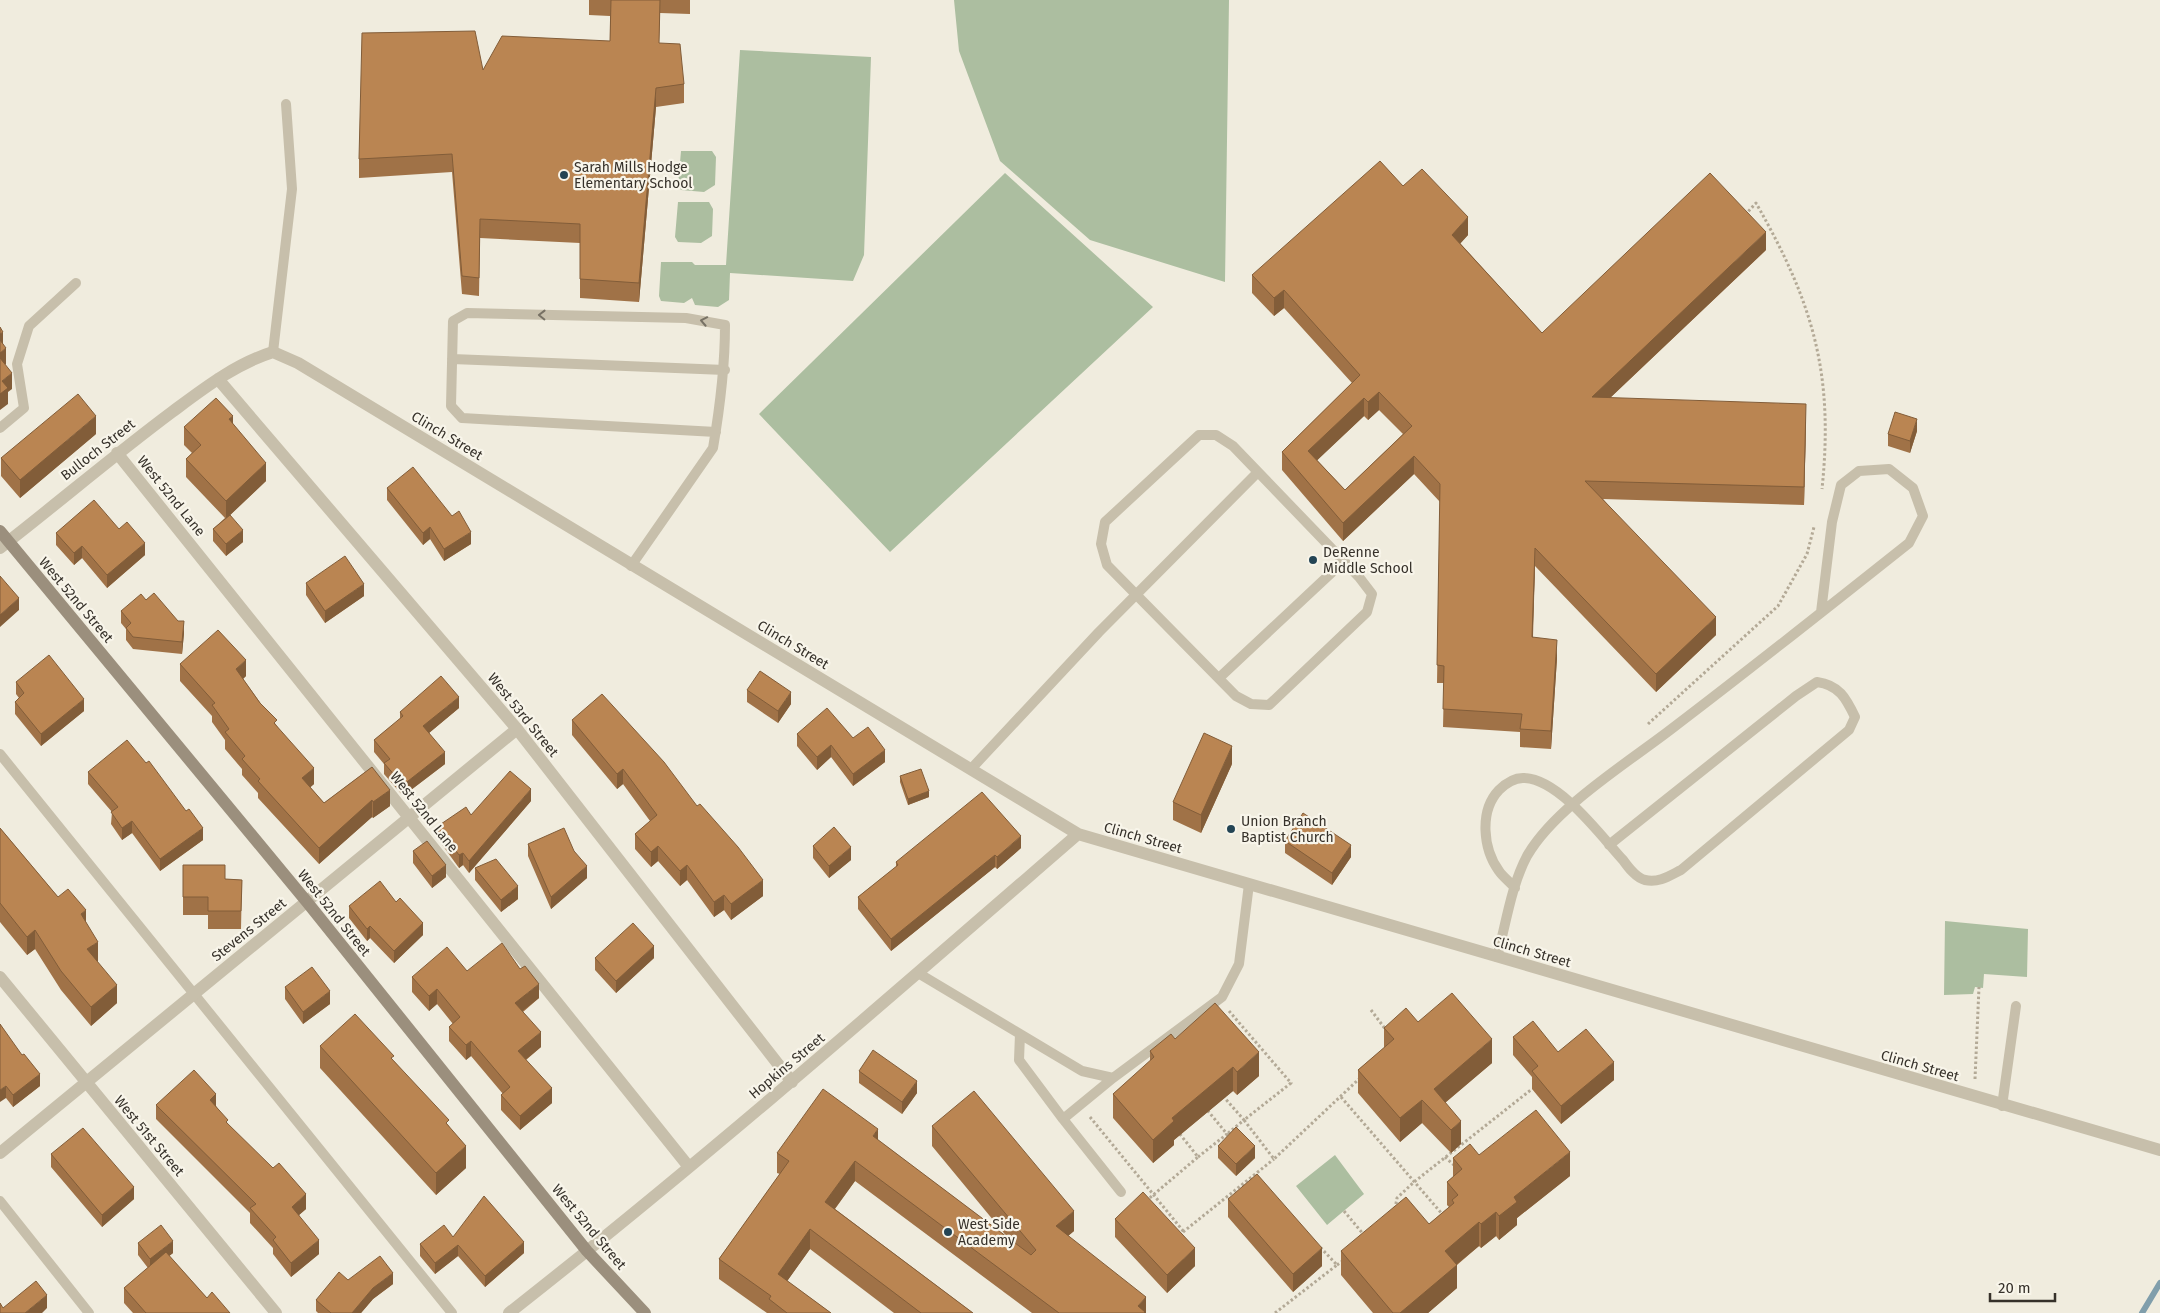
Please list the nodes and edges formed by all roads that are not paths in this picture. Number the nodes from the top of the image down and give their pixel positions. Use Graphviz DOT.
graph roads {
  1 [pos="286,104"];
  2 [pos="76,283"];
  3 [pos="273,352"];
  4 [pos="452,360"];
  5 [pos="724,370"];
  6 [pos="218,379"];
  7 [pos="0,428"];
  8 [pos="716,432"];
  9 [pos="117,453"];
  10 [pos="1258,472"];
  11 [pos="3,540"];
  12 [pos="1344,561"];
  13 [pos="631,566"];
  14 [pos="1137,594"];
  15 [pos="1821,612"];
  16 [pos="1219,678"];
  17 [pos="517,729"];
  18 [pos="0,754"];
  19 [pos="972,769"];
  20 [pos="1573,805"];
  21 [pos="410,817"];
  22 [pos="1078,834"];
  23 [pos="1609,845"];
  24 [pos="1249,884"];
  25 [pos="1515,888"];
  26 [pos="307,902"];
  27 [pos="1497,957"];
  28 [pos="918,973"];
  29 [pos="0,977"];
  30 [pos="194,994"];
  31 [pos="2016,1006"];
  32 [pos="1020,1034"];
  33 [pos="1113,1078"];
  34 [pos="792,1082"];
  35 [pos="86,1084"];
  36 [pos="2002,1106"];
  37 [pos="1063,1119"];
  38 [pos="2160,1150"];
  39 [pos="0,1152"];
  40 [pos="689,1167"];
  41 [pos="1120,1192"];
  42 [pos="0,1201"];
  43 [pos="587,1252"];
  44 [pos="89,1313"];
  45 [pos="276,1313"];
  46 [pos="452,1313"];
  47 [pos="509,1313"];
  48 [pos="645,1313"];
  1 -- 3 [label="lane"];
  2 -- 7 [label="lane"];
  3 -- 6 [label="street"];
  3 -- 13 [label="street, Clinch Street"];
  4 -- 5 [label="lane"];
  5 -- 4 [label="lane, one-way"];
  4 -- 8 [label="lane"];
  5 -- 8 [label="lane"];
  6 -- 9 [label="street, Bulloch Street"];
  6 -- 17 [label="street, West 53rd Street"];
  8 -- 13 [label="lane"];
  9 -- 11 [label="street, Bulloch Street"];
  9 -- 21 [label="street, West 52nd Lane"];
  10 -- 12 [label="lane"];
  10 -- 14 [label="lane"];
  10 -- 14 [label="lane"];
  11 -- 26 [label="main road, West 52nd Street"];
  12 -- 16 [label="lane"];
  12 -- 16 [label="lane"];
  13 -- 19 [label="street, Clinch Street"];
  14 -- 16 [label="lane"];
  14 -- 19 [label="lane"];
  15 -- 15 [label="lane"];
  15 -- 20 [label="lane"];
  17 -- 21 [label="street, Stevens Street"];
  17 -- 34 [label="street, West 53rd Street"];
  18 -- 30 [label="lane"];
  19 -- 22 [label="street, Clinch Street"];
  20 -- 23 [label="lane"];
  20 -- 25 [label="lane"];
  20 -- 25 [label="lane"];
  21 -- 26 [label="street, Stevens Street"];
  21 -- 40 [label="street, West 52nd Lane"];
  22 -- 24 [label="street, Clinch Street"];
  22 -- 28 [label="street, Hopkins Street"];
  23 -- 23 [label="lane"];
  24 -- 27 [label="street, Clinch Street"];
  24 -- 33 [label="lane"];
  25 -- 27 [label="lane"];
  26 -- 30 [label="street, Stevens Street"];
  26 -- 43 [label="main road, West 52nd Street"];
  27 -- 36 [label="street, Clinch Street"];
  28 -- 32 [label="lane"];
  28 -- 34 [label="street, Hopkins Street"];
  29 -- 35 [label="street, West 51st Street"];
  30 -- 35 [label="street, Stevens Street"];
  30 -- 46 [label="lane"];
  31 -- 36 [label="lane"];
  32 -- 33 [label="lane"];
  32 -- 37 [label="lane"];
  33 -- 37 [label="lane"];
  34 -- 40 [label="street, Hopkins Street"];
  35 -- 39 [label="street, Stevens Street"];
  35 -- 45 [label="street, West 51st Street"];
  36 -- 38 [label="street, Clinch Street"];
  37 -- 41 [label="lane"];
  40 -- 43 [label="street, Hopkins Street"];
  42 -- 44 [label="lane"];
  43 -- 47 [label="street, Hopkins Street"];
  43 -- 48 [label="main road, West 52nd Street"];
}
